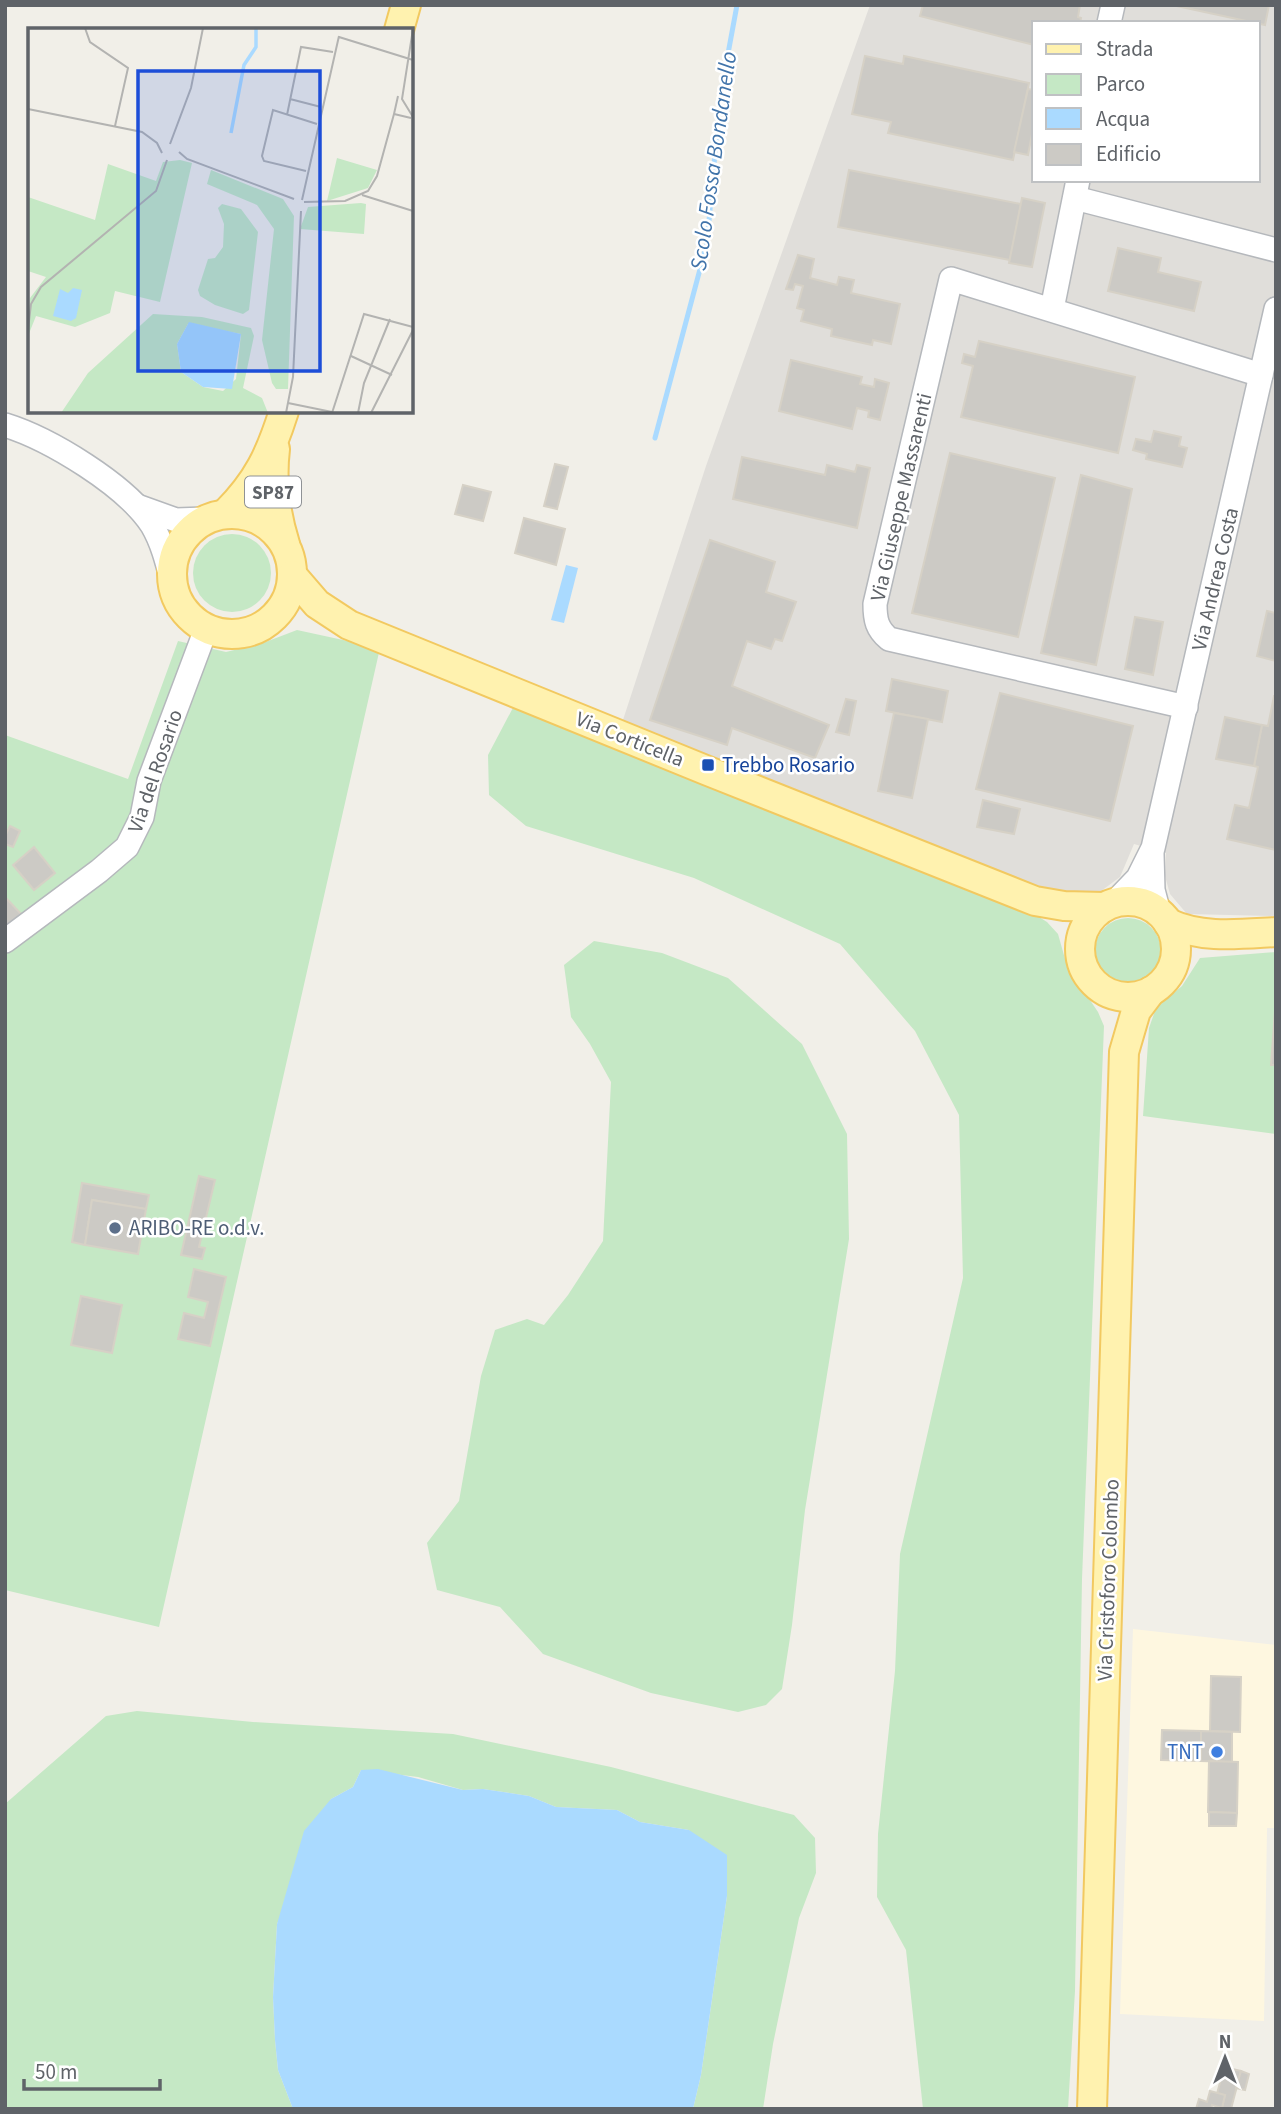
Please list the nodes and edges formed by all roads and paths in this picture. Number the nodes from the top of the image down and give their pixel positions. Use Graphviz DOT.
graph roads {
  1 [pos="406,5"];
  2 [pos="400,28"];
  3 [pos="1077,189"];
  4 [pos="1276,250"];
  5 [pos="1052,309"];
  6 [pos="1276,309"];
  7 [pos="1261,375"];
  8 [pos="280,424"];
  9 [pos="5,425"];
  10 [pos="136,506"];
  11 [pos="216,516"];
  12 [pos="286,546"];
  13 [pos="292,575"];
  14 [pos="172,581"];
  15 [pos="265,624"];
  16 [pos="349,625"];
  17 [pos="206,629"];
  18 [pos="1186,707"];
  19 [pos="1153,848"];
  20 [pos="1035,901"];
  21 [pos="1109,905"];
  22 [pos="1164,918"];
  23 [pos="1276,932"];
  24 [pos="1233,935"];
  25 [pos="5,941"];
  26 [pos="1080,956"];
  27 [pos="1171,969"];
  28 [pos="1102,989"];
  29 [pos="1151,991"];
  30 [pos="1124,1052"];
  31 [pos="1092,2109"];
  1 -- 2 [label="main road"];
  3 -- 4 [label="street"];
  3 -- 5 [label="street"];
  5 -- 7 [label="street, Via Giuseppe Massarenti"];
  5 -- 18 [label="street, Via Giuseppe Massarenti"];
  6 -- 7 [label="street, Via Andrea Costa"];
  7 -- 18 [label="street, Via Andrea Costa"];
  8 -- 11 [label="main road, SP87"];
  8 -- 12 [label="main road, SP87"];
  9 -- 10 [label="street"];
  10 -- 11 [label="street"];
  10 -- 14 [label="street"];
  11 -- 12 [label="main road"];
  11 -- 14 [label="main road"];
  12 -- 13 [label="main road"];
  13 -- 15 [label="main road"];
  13 -- 16 [label="main road, Via Corticella"];
  14 -- 17 [label="main road"];
  15 -- 16 [label="main road"];
  15 -- 17 [label="main road"];
  16 -- 20 [label="main road, Via Corticella"];
  17 -- 25 [label="street, Via del Rosario"];
  18 -- 19 [label="street, Via Andrea Costa"];
  19 -- 21 [label="street, Via Andrea Costa"];
  19 -- 22 [label="street, Via Andrea Costa"];
  20 -- 21 [label="main road, Via Corticella"];
  20 -- 26 [label="main road"];
  21 -- 22 [label="main road"];
  21 -- 26 [label="main road"];
  22 -- 24 [label="main road"];
  22 -- 27 [label="main road"];
  23 -- 24 [label="main road"];
  24 -- 27 [label="main road"];
  26 -- 28 [label="main road"];
  27 -- 29 [label="main road"];
  28 -- 29 [label="main road"];
  28 -- 30 [label="main road, Via Cristoforo Colombo"];
  29 -- 30 [label="main road, Via Cristoforo Colombo"];
  30 -- 31 [label="main road, Via Cristoforo Colombo"];
}
